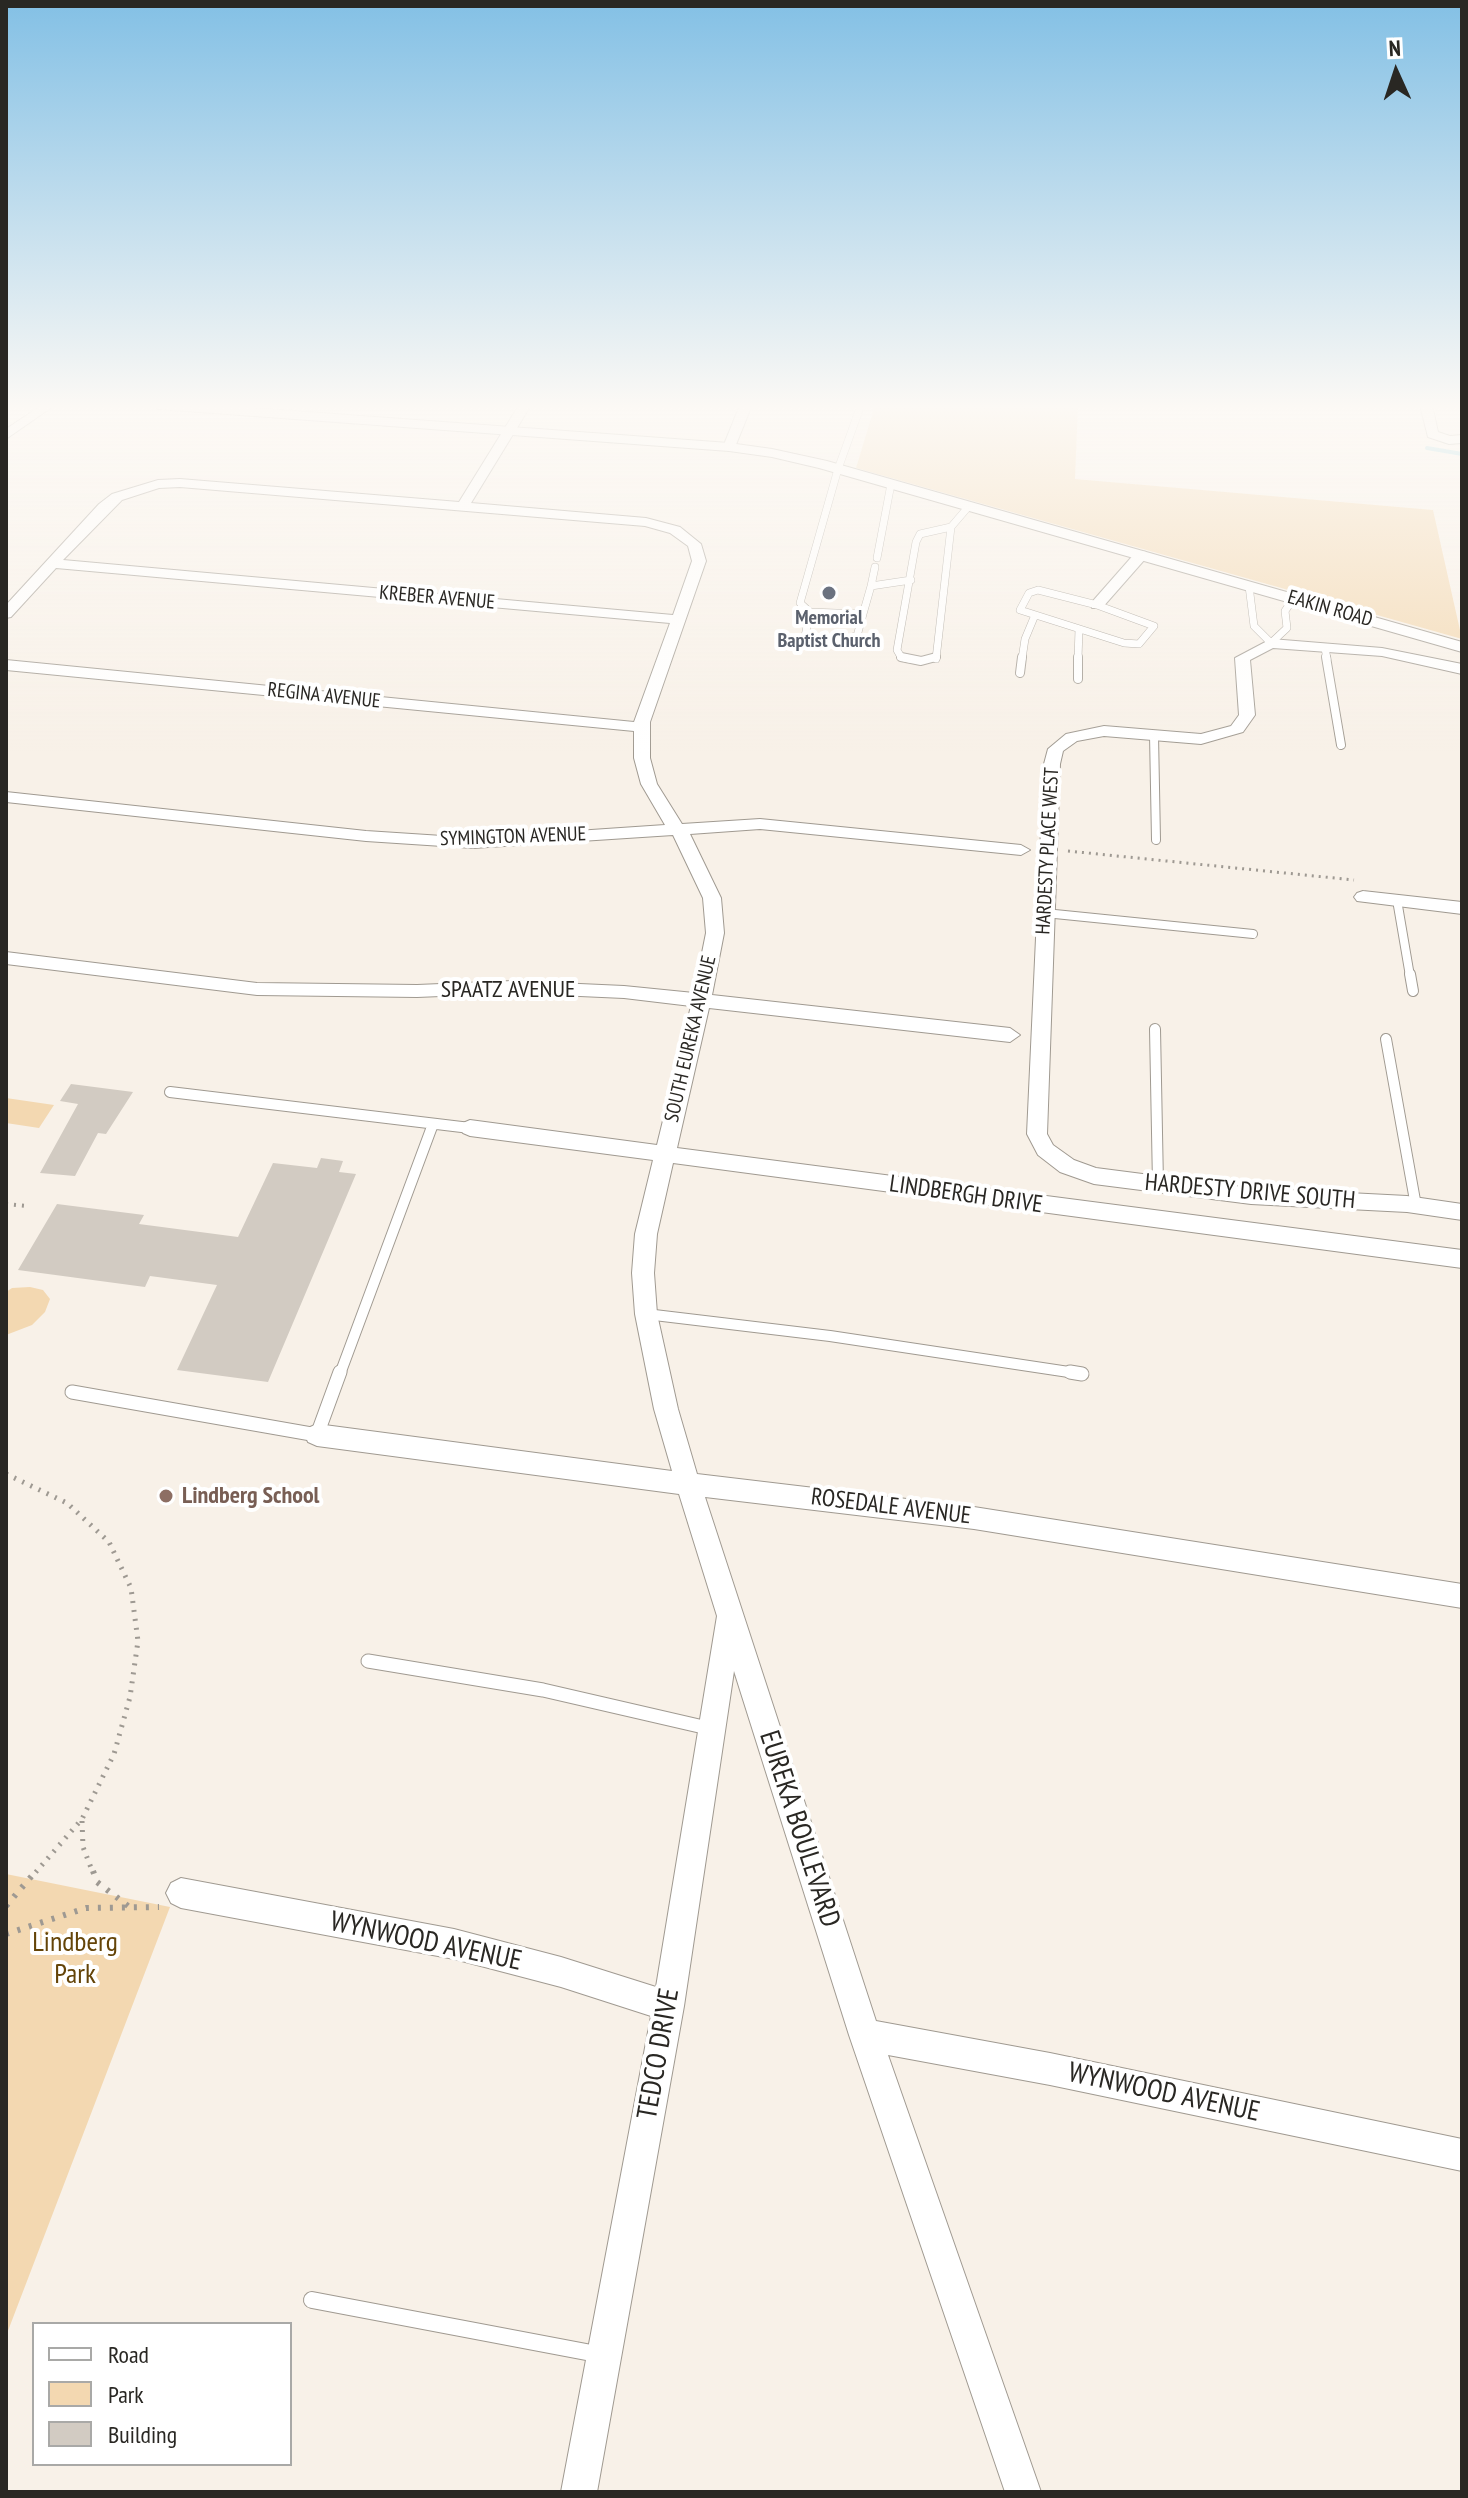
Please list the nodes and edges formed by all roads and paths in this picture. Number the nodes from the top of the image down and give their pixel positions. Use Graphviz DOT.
graph roads {
  1 [pos="90,522"];
  2 [pos="641,522"];
  3 [pos="823,522"];
  4 [pos="884,522"];
  5 [pos="956,522"];
  6 [pos="1024,522"];
  7 [pos="951,527"];
  8 [pos="1141,555"];
  9 [pos="877,558"];
  10 [pos="52,563"];
  11 [pos="875,567"];
  12 [pos="911,580"];
  13 [pos="871,586"];
  14 [pos="1249,586"];
  15 [pos="1293,599"];
  16 [pos="1097,605"];
  17 [pos="810,612"];
  18 [pos="6,614"];
  19 [pos="863,614"];
  20 [pos="1035,615"];
  21 [pos="679,620"];
  22 [pos="1079,629"];
  23 [pos="1271,643"];
  24 [pos="1462,647"];
  25 [pos="1325,648"];
  26 [pos="6,665"];
  27 [pos="1462,669"];
  28 [pos="1020,673"];
  29 [pos="1078,679"];
  30 [pos="641,727"];
  31 [pos="1154,735"];
  32 [pos="1341,745"];
  33 [pos="6,797"];
  34 [pos="677,827"];
  35 [pos="1156,840"];
  36 [pos="1048,848"];
  37 [pos="1021,850"];
  38 [pos="1363,897"];
  39 [pos="1397,900"];
  40 [pos="1462,908"];
  41 [pos="1045,913"];
  42 [pos="1253,934"];
  43 [pos="6,958"];
  44 [pos="1413,991"];
  45 [pos="701,1001"];
  46 [pos="1155,1029"];
  47 [pos="1010,1035"];
  48 [pos="1386,1039"];
  49 [pos="170,1092"];
  50 [pos="433,1124"];
  51 [pos="470,1128"];
  52 [pos="1045,1150"];
  53 [pos="663,1154"];
  54 [pos="1158,1184"];
  55 [pos="6,1204"];
  56 [pos="26,1206"];
  57 [pos="1416,1206"];
  58 [pos="1462,1212"];
  59 [pos="1462,1259"];
  60 [pos="646,1314"];
  61 [pos="1082,1374"];
  62 [pos="72,1392"];
  63 [pos="317,1435"];
  64 [pos="6,1474"];
  65 [pos="688,1484"];
  66 [pos="1462,1596"];
  67 [pos="730,1614"];
  68 [pos="368,1661"];
  69 [pos="712,1729"];
  70 [pos="82,1819"];
  71 [pos="181,1893"];
  72 [pos="6,1906"];
  73 [pos="129,1907"];
  74 [pos="6,1934"];
  75 [pos="668,2006"];
  76 [pos="865,2035"];
  77 [pos="1462,2155"];
  78 [pos="312,2300"];
  79 [pos="604,2356"];
  80 [pos="579,2492"];
  81 [pos="1023,2492"];
  1 -- 10 [label="street"];
  2 -- 21 [label="street, SOUTH EUREKA AVENUE"];
  3 -- 17 [label="lane"];
  4 -- 9 [label="lane"];
  5 -- 7 [label="lane"];
  6 -- 8 [label="street, EAKIN ROAD"];
  7 -- 12 [label="lane"];
  7 -- 12 [label="lane"];
  8 -- 14 [label="street, EAKIN ROAD"];
  8 -- 16 [label="street"];
  10 -- 18 [label="street"];
  10 -- 21 [label="street, KREBER AVENUE"];
  11 -- 13 [label="lane"];
  12 -- 13 [label="lane"];
  13 -- 19 [label="lane"];
  14 -- 15 [label="street, EAKIN ROAD"];
  14 -- 23 [label="lane"];
  15 -- 23 [label="lane, HARDESTY PLACE WEST"];
  15 -- 24 [label="street, EAKIN ROAD"];
  16 -- 20 [label="lane"];
  16 -- 22 [label="lane"];
  17 -- 19 [label="lane"];
  17 -- 19 [label="lane"];
  20 -- 22 [label="lane"];
  20 -- 28 [label="lane"];
  21 -- 30 [label="street, SOUTH EUREKA AVENUE"];
  22 -- 29 [label="lane"];
  23 -- 25 [label="street"];
  23 -- 31 [label="street, HARDESTY PLACE WEST"];
  25 -- 27 [label="street"];
  25 -- 32 [label="lane"];
  26 -- 30 [label="street, REGINA AVENUE"];
  30 -- 34 [label="street, SOUTH EUREKA AVENUE"];
  31 -- 35 [label="lane"];
  31 -- 36 [label="street, HARDESTY PLACE WEST"];
  33 -- 34 [label="street, SYMINGTON AVENUE"];
  34 -- 37 [label="street, SYMINGTON AVENUE"];
  34 -- 45 [label="street, SOUTH EUREKA AVENUE"];
  36 -- 38 [label="path"];
  36 -- 41 [label="street, HARDESTY PLACE WEST"];
  38 -- 39 [label="street"];
  39 -- 40 [label="street"];
  39 -- 44 [label="lane"];
  41 -- 42 [label="lane"];
  41 -- 52 [label="street, HARDESTY PLACE WEST"];
  43 -- 45 [label="street, SPAATZ AVENUE"];
  45 -- 47 [label="street, SPAATZ AVENUE"];
  45 -- 53 [label="street, SOUTH EUREKA AVENUE"];
  46 -- 54 [label="lane"];
  48 -- 57 [label="lane"];
  49 -- 50 [label="lane"];
  50 -- 51 [label="lane"];
  50 -- 63 [label="lane"];
  51 -- 53 [label="street, LINDBERGH DRIVE"];
  52 -- 54 [label="street, HARDESTY DRIVE SOUTH"];
  53 -- 59 [label="street, LINDBERGH DRIVE"];
  53 -- 60 [label="street, EUREKA BOULEVARD"];
  54 -- 57 [label="street, HARDESTY DRIVE SOUTH"];
  55 -- 56 [label="path"];
  57 -- 58 [label="street, HARDESTY DRIVE SOUTH"];
  60 -- 61 [label="lane"];
  60 -- 65 [label="street, EUREKA BOULEVARD"];
  62 -- 63 [label="lane"];
  63 -- 65 [label="street, ROSEDALE AVENUE"];
  64 -- 70 [label="path"];
  65 -- 66 [label="street, ROSEDALE AVENUE"];
  65 -- 67 [label="street, EUREKA BOULEVARD"];
  67 -- 69 [label="street, TEDCO DRIVE"];
  67 -- 76 [label="street, EUREKA BOULEVARD"];
  68 -- 69 [label="lane"];
  69 -- 75 [label="street, TEDCO DRIVE"];
  70 -- 72 [label="path"];
  70 -- 73 [label="path"];
  71 -- 73 [label="path"];
  71 -- 75 [label="street, WYNWOOD AVENUE"];
  73 -- 74 [label="path"];
  75 -- 79 [label="street, TEDCO DRIVE"];
  76 -- 77 [label="street, WYNWOOD AVENUE"];
  76 -- 81 [label="street, EUREKA BOULEVARD"];
  78 -- 79 [label="lane"];
  79 -- 80 [label="street, TEDCO DRIVE"];
}
